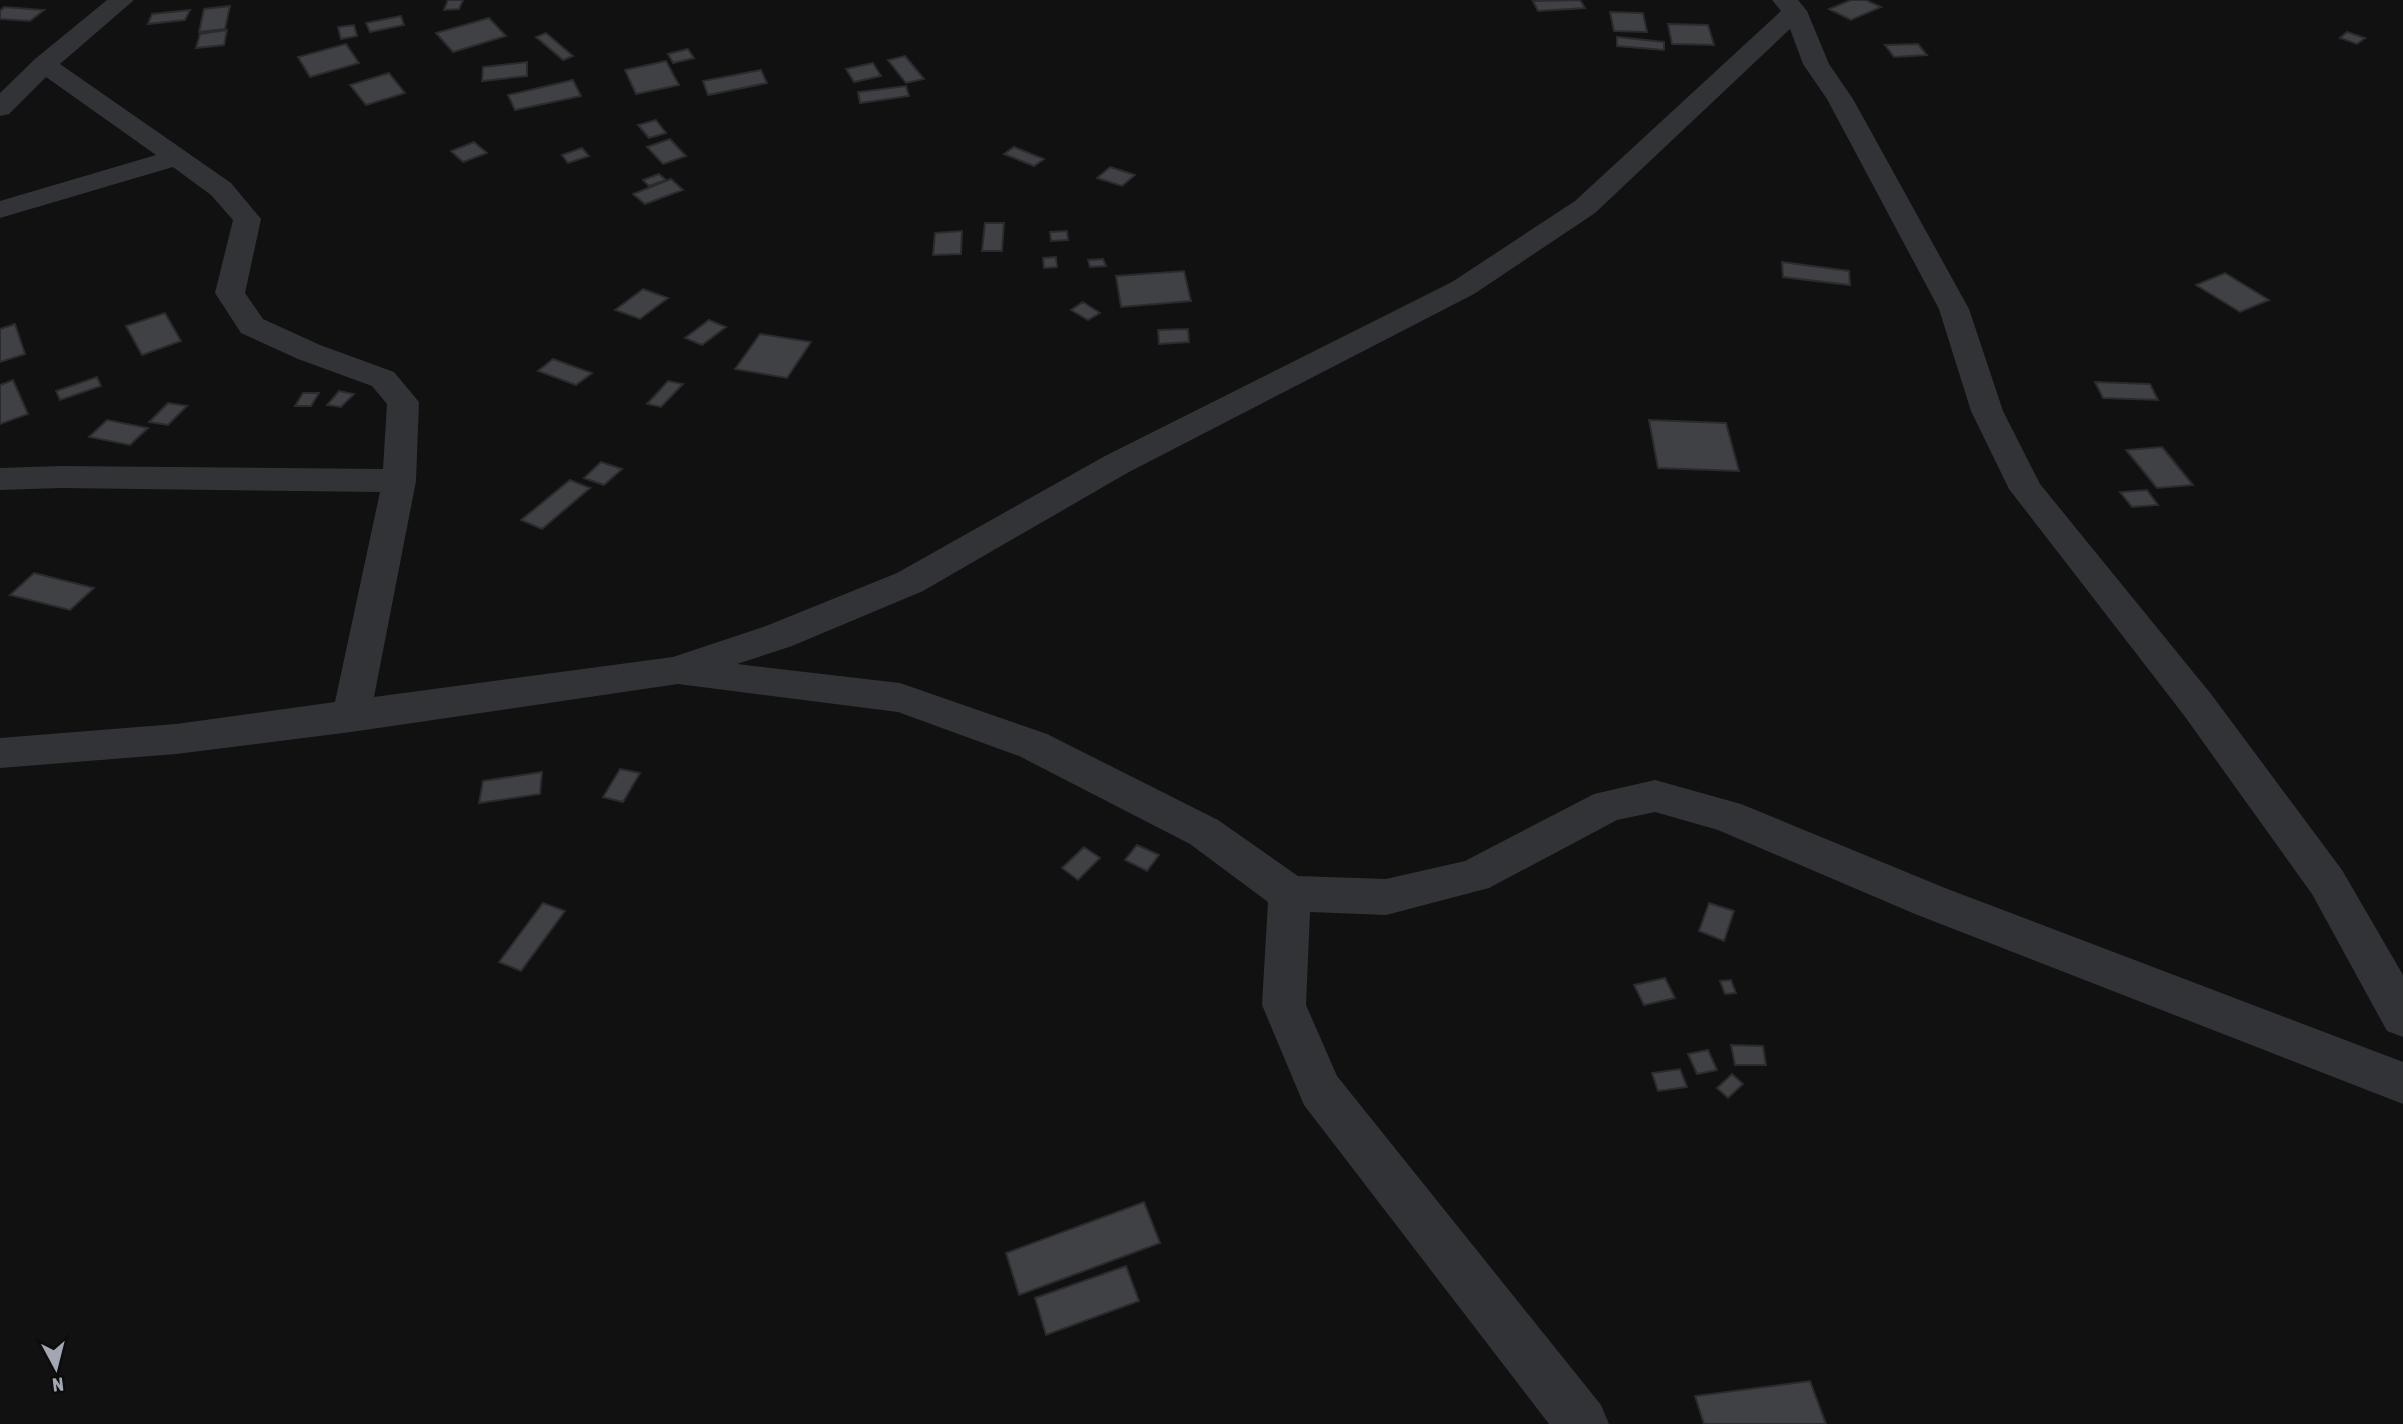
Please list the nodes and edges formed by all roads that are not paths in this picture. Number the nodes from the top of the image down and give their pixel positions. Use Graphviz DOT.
graph roads {
  1 [pos="122,0"];
  2 [pos="1790,6"];
  3 [pos="44,64"];
  4 [pos="0,107"];
  5 [pos="179,157"];
  6 [pos="0,210"];
  7 [pos="0,479"];
  8 [pos="399,481"];
  9 [pos="674,671"];
  10 [pos="351,717"];
  11 [pos="0,752"];
  12 [pos="1290,894"];
  13 [pos="2403,1017"];
  14 [pos="2403,1083"];
  15 [pos="1582,1424"];
  1 -- 3 [label="street"];
  2 -- 9 [label="street"];
  2 -- 13 [label="street"];
  3 -- 4 [label="street"];
  3 -- 5 [label="street"];
  5 -- 6 [label="street"];
  5 -- 8 [label="street"];
  7 -- 8 [label="street"];
  8 -- 10 [label="street"];
  9 -- 10 [label="street"];
  9 -- 12 [label="street"];
  10 -- 11 [label="street"];
  12 -- 14 [label="street"];
  12 -- 15 [label="street"];
}
